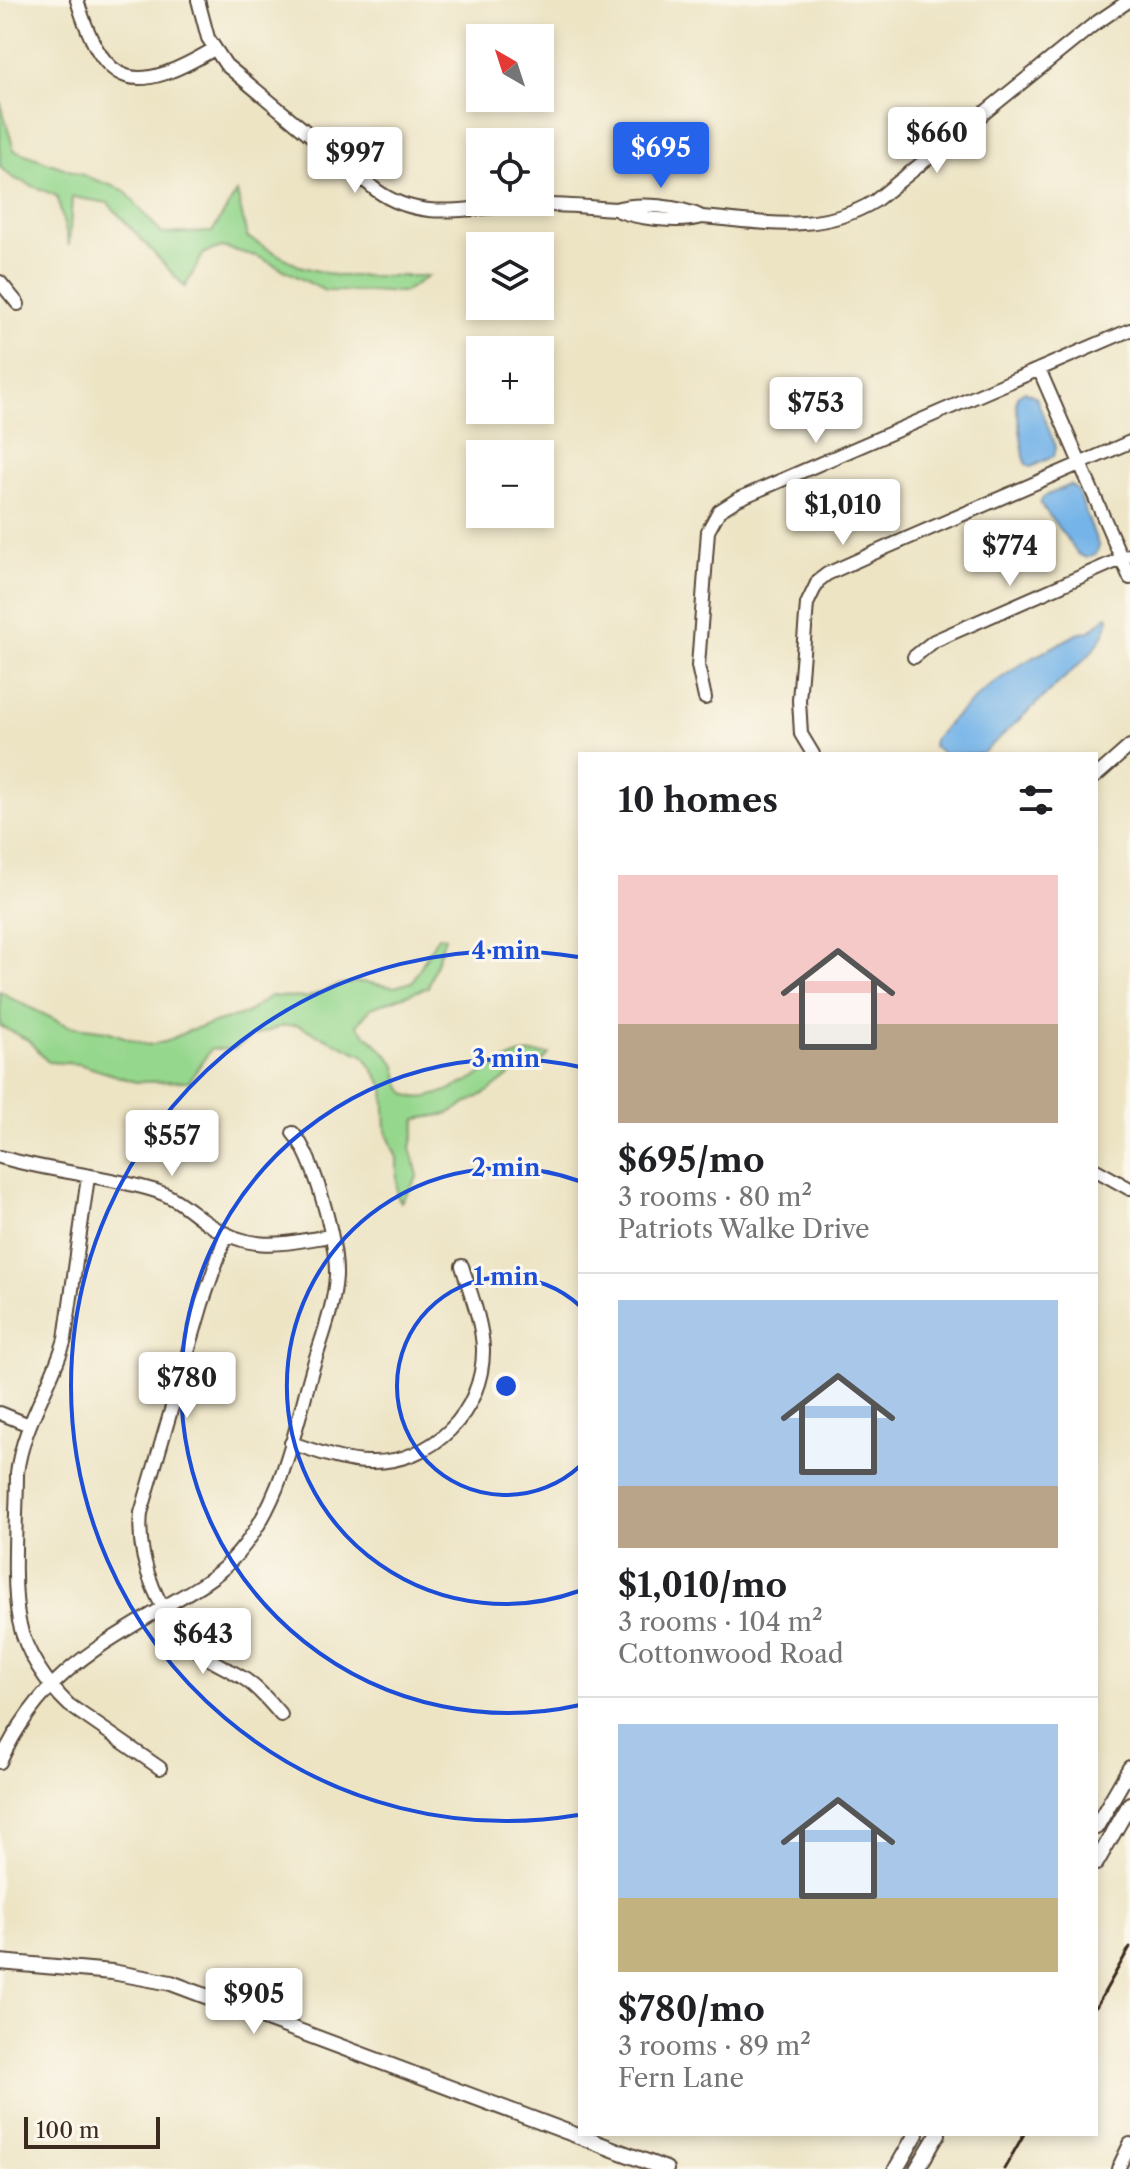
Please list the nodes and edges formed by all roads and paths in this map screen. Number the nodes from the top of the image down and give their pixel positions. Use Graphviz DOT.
graph roads {
  1 [pos="77,0"];
  2 [pos="198,0"];
  3 [pos="1130,0"];
  4 [pos="214,49"];
  5 [pos="0,282"];
  6 [pos="18,304"];
  7 [pos="1130,330"];
  8 [pos="1039,369"];
  9 [pos="1130,442"];
  10 [pos="1081,463"];
  11 [pos="1126,557"];
  12 [pos="1130,578"];
  13 [pos="914,657"];
  14 [pos="705,698"];
  15 [pos="1130,746"];
  16 [pos="812,752"];
  17 [pos="1098,774"];
  18 [pos="293,1133"];
  19 [pos="0,1157"];
  20 [pos="1098,1171"];
  21 [pos="88,1177"];
  22 [pos="1130,1189"];
  23 [pos="226,1235"];
  24 [pos="330,1236"];
  25 [pos="462,1266"];
  26 [pos="0,1413"];
  27 [pos="29,1425"];
  28 [pos="291,1443"];
  29 [pos="164,1607"];
  30 [pos="50,1684"];
  31 [pos="281,1715"];
  32 [pos="0,1762"];
  33 [pos="160,1768"];
  34 [pos="1130,1768"];
  35 [pos="1130,1804"];
  36 [pos="1098,1824"];
  37 [pos="1098,1860"];
  38 [pos="0,1962"];
  39 [pos="578,2136"];
  40 [pos="578,2136"];
  41 [pos="915,2136"];
  42 [pos="937,2136"];
  43 [pos="1130,2144"];
  44 [pos="666,2169"];
  45 [pos="896,2169"];
  46 [pos="917,2169"];
  47 [pos="1118,2169"];
  1 -- 4 [label="street"];
  2 -- 4 [label="street"];
  3 -- 4 [label="street"];
  5 -- 6 [label="street"];
  7 -- 8 [label="street"];
  8 -- 10 [label="street"];
  8 -- 14 [label="street"];
  9 -- 10 [label="street"];
  10 -- 11 [label="street"];
  10 -- 16 [label="street"];
  11 -- 12 [label="street"];
  11 -- 13 [label="street"];
  15 -- 17 [label="street"];
  18 -- 24 [label="street"];
  19 -- 21 [label="street"];
  20 -- 22 [label="street"];
  21 -- 23 [label="street"];
  21 -- 27 [label="street"];
  23 -- 24 [label="street"];
  23 -- 29 [label="street"];
  24 -- 28 [label="street"];
  25 -- 28 [label="street"];
  26 -- 27 [label="street"];
  27 -- 30 [label="street"];
  28 -- 29 [label="street"];
  29 -- 30 [label="street"];
  29 -- 31 [label="street"];
  30 -- 32 [label="street"];
  30 -- 33 [label="street"];
  34 -- 36 [label="main road"];
  35 -- 37 [label="main road"];
  38 -- 39 [label="main road"];
  40 -- 44 [label="main road"];
  41 -- 45 [label="main road"];
  42 -- 46 [label="main road"];
  43 -- 47 [label="street"];
}
